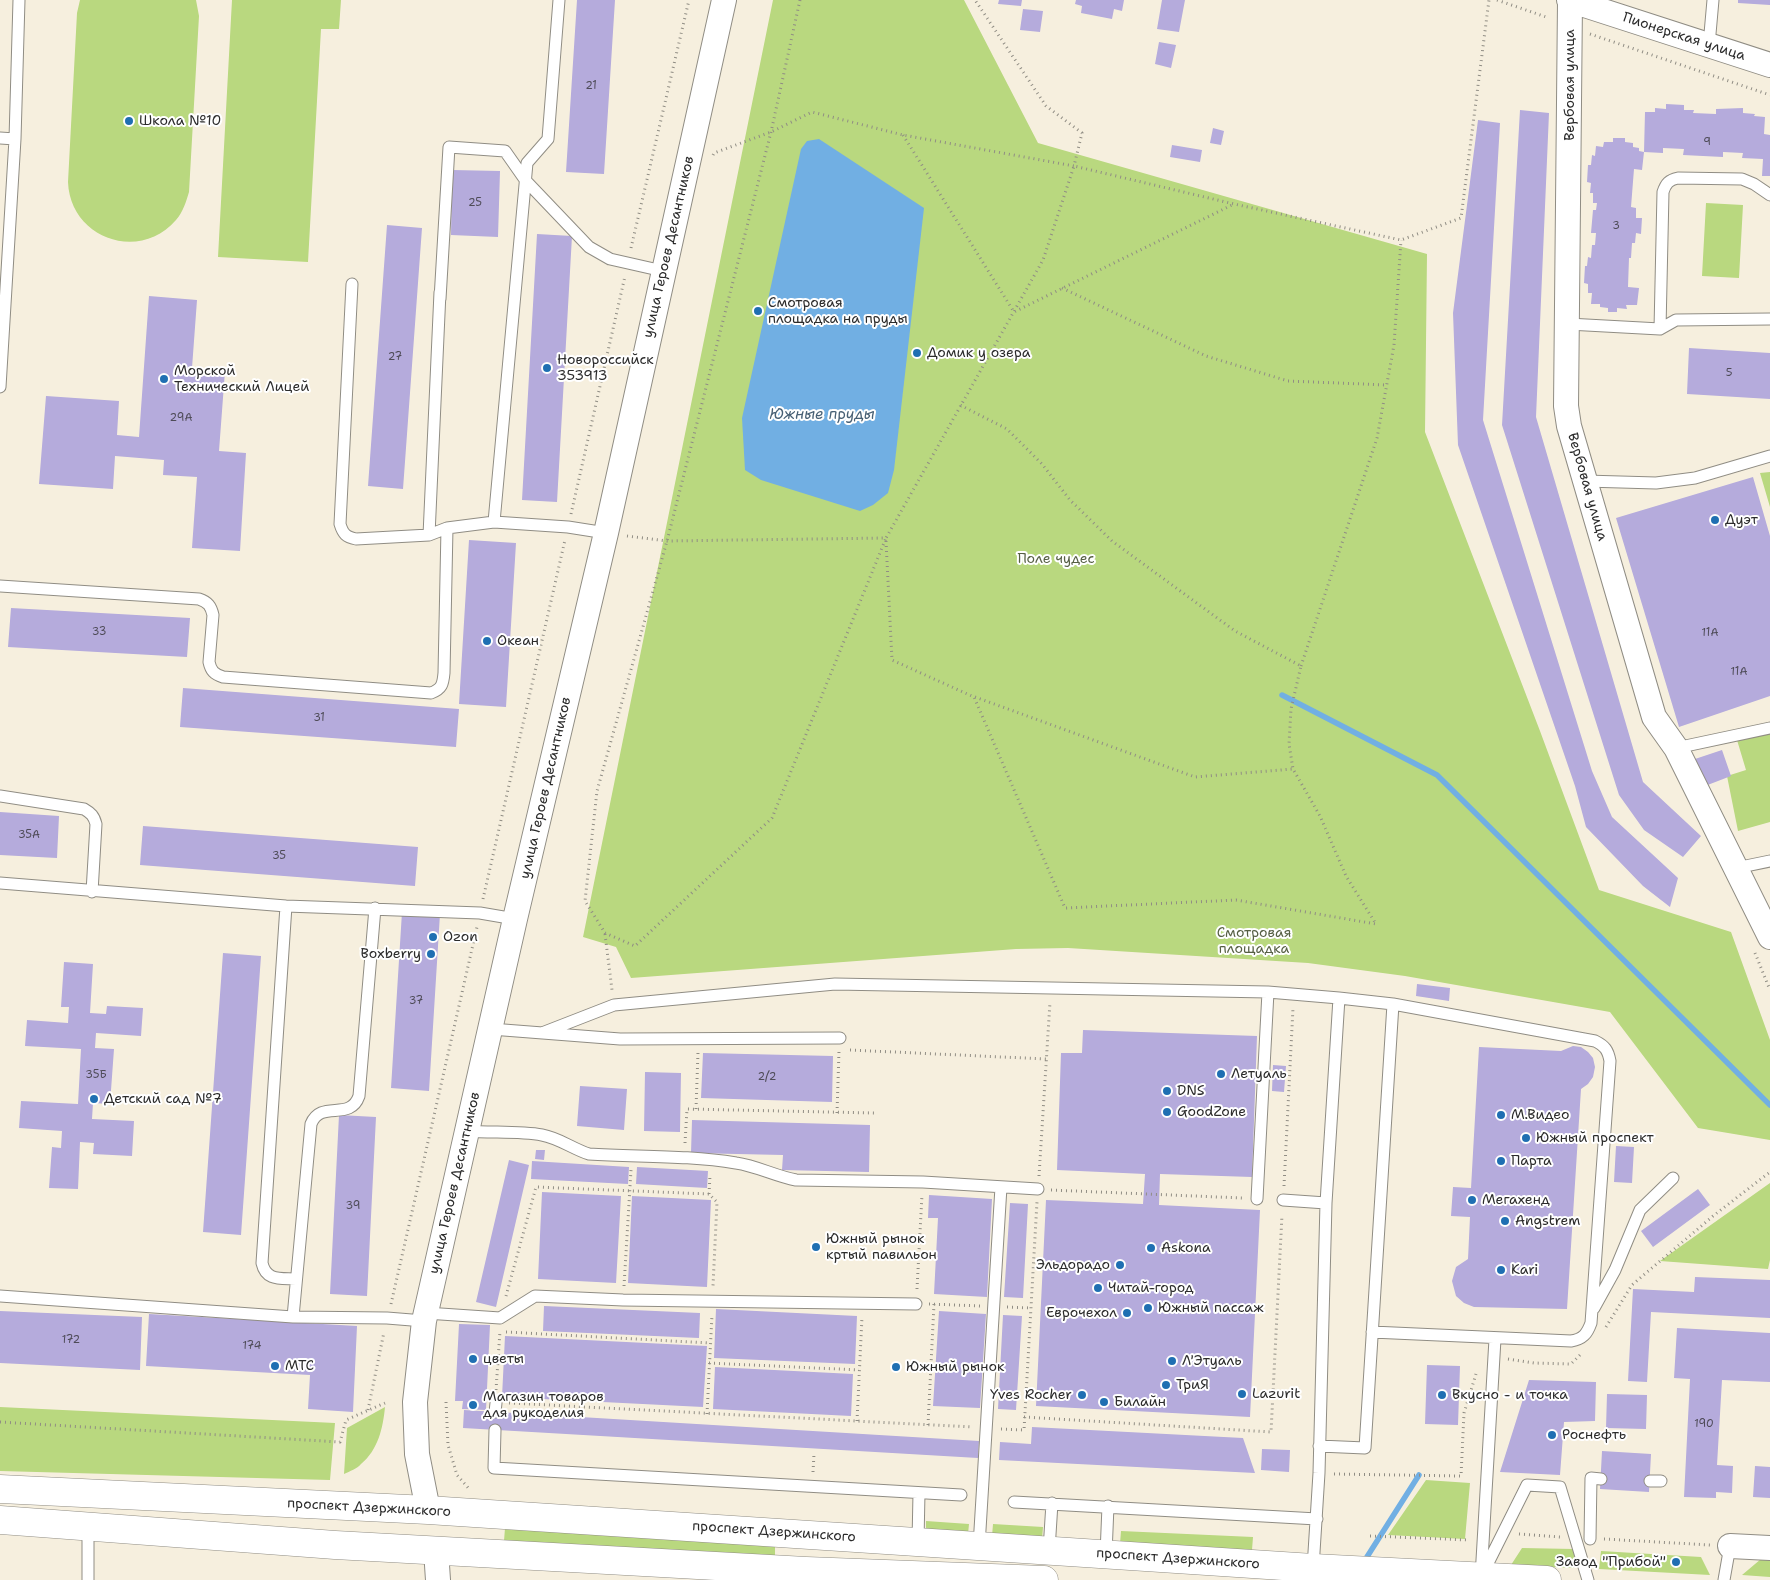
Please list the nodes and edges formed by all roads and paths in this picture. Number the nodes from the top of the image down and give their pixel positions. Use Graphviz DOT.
graph roads {
  1 [pos="19,0"];
  2 [pos="559,0"];
  3 [pos="689,0"];
  4 [pos="724,0"];
  5 [pos="800,0"];
  6 [pos="975,0"];
  7 [pos="1489,0"];
  8 [pos="1498,0"];
  9 [pos="1570,0"];
  10 [pos="1713,0"];
  11 [pos="1570,25"];
  12 [pos="1709,45"];
  13 [pos="1770,65"];
  14 [pos="1770,95"];
  15 [pos="771,132"];
  16 [pos="903,135"];
  17 [pos="0,138"];
  18 [pos="15,139"];
  19 [pos="712,162"];
  20 [pos="1074,166"];
  21 [pos="526,181"];
  22 [pos="1770,195"];
  23 [pos="1234,204"];
  24 [pos="1401,240"];
  25 [pos="628,264"];
  26 [pos="663,271"];
  27 [pos="441,279"];
  28 [pos="352,284"];
  29 [pos="1062,288"];
  30 [pos="440,299"];
  31 [pos="1014,312"];
  32 [pos="1770,319"];
  33 [pos="1568,324"];
  34 [pos="1660,329"];
  35 [pos="1387,385"];
  36 [pos="0,387"];
  37 [pos="960,405"];
  38 [pos="1770,456"];
  39 [pos="1585,481"];
  40 [pos="494,522"];
  41 [pos="568,527"];
  42 [pos="447,528"];
  43 [pos="606,533"];
  44 [pos="429,535"];
  45 [pos="886,538"];
  46 [pos="667,541"];
  47 [pos="0,586"];
  48 [pos="1301,666"];
  49 [pos="974,697"];
  50 [pos="1770,728"];
  51 [pos="1676,748"];
  52 [pos="1293,769"];
  53 [pos="0,796"];
  54 [pos="1770,861"];
  55 [pos="1736,868"];
  56 [pos="0,883"];
  57 [pos="92,892"];
  58 [pos="286,906"];
  59 [pos="375,908"];
  60 [pos="480,913"];
  61 [pos="515,919"];
  62 [pos="605,933"];
  63 [pos="1770,937"];
  64 [pos="1051,987"];
  65 [pos="1268,992"];
  66 [pos="1294,994"];
  67 [pos="1339,998"];
  68 [pos="1393,1004"];
  69 [pos="614,1005"];
  70 [pos="491,1029"];
  71 [pos="542,1033"];
  72 [pos="698,1038"];
  73 [pos="840,1038"];
  74 [pos="849,1050"];
  75 [pos="1046,1059"];
  76 [pos="696,1109"];
  77 [pos="837,1113"];
  78 [pos="874,1113"];
  79 [pos="467,1131"];
  80 [pos="632,1156"];
  81 [pos="685,1158"];
  82 [pos="1673,1178"];
  83 [pos="923,1182"];
  84 [pos="1000,1187"];
  85 [pos="1038,1189"];
  86 [pos="630,1191"];
  87 [pos="708,1194"];
  88 [pos="1257,1199"];
  89 [pos="1283,1200"];
  90 [pos="1326,1203"];
  91 [pos="296,1279"];
  92 [pos="0,1296"];
  93 [pos="623,1300"];
  94 [pos="916,1304"];
  95 [pos="934,1304"];
  96 [pos="863,1305"];
  97 [pos="993,1306"];
  98 [pos="1031,1308"];
  99 [pos="1592,1312"];
  100 [pos="293,1317"];
  101 [pos="425,1317"];
  102 [pos="387,1318"];
  103 [pos="500,1318"];
  104 [pos="500,1332"];
  105 [pos="1372,1332"];
  106 [pos="1495,1339"];
  107 [pos="710,1343"];
  108 [pos="709,1363"];
  109 [pos="859,1370"];
  110 [pos="446,1402"];
  111 [pos="385,1403"];
  112 [pos="368,1410"];
  113 [pos="1024,1417"];
  114 [pos="857,1421"];
  115 [pos="0,1422"];
  116 [pos="928,1425"];
  117 [pos="986,1428"];
  118 [pos="495,1430"];
  119 [pos="1319,1446"];
  120 [pos="1601,1479"];
  121 [pos="0,1489"];
  122 [pos="919,1493"];
  123 [pos="474,1494"];
  124 [pos="961,1495"];
  125 [pos="1014,1502"];
  126 [pos="1052,1503"];
  127 [pos="1108,1506"];
  128 [pos="428,1510"];
  129 [pos="1317,1519"];
  130 [pos="0,1520"];
  131 [pos="88,1526"];
  132 [pos="1503,1533"];
  133 [pos="1370,1536"];
  134 [pos="1575,1538"];
  135 [pos="1590,1539"];
  136 [pos="1484,1541"];
  137 [pos="918,1542"];
  138 [pos="979,1546"];
  139 [pos="1730,1546"];
  140 [pos="1770,1548"];
  141 [pos="436,1550"];
  142 [pos="1049,1550"];
  143 [pos="1106,1554"];
  144 [pos="1313,1574"];
  145 [pos="1481,1576"];
  146 [pos="88,1580"];
  147 [pos="438,1580"];
  148 [pos="1044,1580"];
  149 [pos="1547,1580"];
  150 [pos="1588,1580"];
  151 [pos="1724,1580"];
  1 -- 18 [label="lane"];
  2 -- 21 [label="lane"];
  3 -- 25 [label="path"];
  4 -- 26 [label="street, улица Героев Десантников"];
  5 -- 15 [label="path"];
  6 -- 20 [label="path"];
  7 -- 24 [label="path"];
  8 -- 11 [label="path"];
  9 -- 11 [label="street, Вербовая улица"];
  9 -- 12 [label="street, Пионерская улица"];
  10 -- 12 [label="lane"];
  11 -- 14 [label="path"];
  11 -- 33 [label="street, Вербовая улица"];
  12 -- 13 [label="street, Пионерская улица"];
  15 -- 16 [label="path"];
  15 -- 19 [label="path"];
  15 -- 46 [label="path"];
  16 -- 20 [label="path"];
  16 -- 31 [label="path"];
  17 -- 18 [label="lane"];
  18 -- 36 [label="lane"];
  20 -- 23 [label="path"];
  20 -- 31 [label="path"];
  21 -- 25 [label="lane"];
  21 -- 30 [label="lane"];
  21 -- 40 [label="lane"];
  22 -- 34 [label="lane"];
  23 -- 24 [label="path"];
  23 -- 29 [label="path"];
  24 -- 35 [label="path"];
  25 -- 26 [label="lane"];
  25 -- 41 [label="path"];
  26 -- 43 [label="street, улица Героев Десантников"];
  27 -- 30 [label="lane"];
  28 -- 44 [label="lane"];
  29 -- 31 [label="path"];
  29 -- 35 [label="path"];
  30 -- 44 [label="lane"];
  31 -- 37 [label="path"];
  32 -- 34 [label="lane"];
  33 -- 34 [label="lane"];
  33 -- 39 [label="street, Вербовая улица"];
  35 -- 48 [label="path"];
  37 -- 45 [label="path"];
  37 -- 48 [label="path"];
  38 -- 39 [label="lane"];
  39 -- 51 [label="street, Вербовая улица"];
  40 -- 41 [label="lane"];
  40 -- 42 [label="lane"];
  41 -- 43 [label="lane"];
  41 -- 60 [label="path"];
  42 -- 44 [label="lane"];
  42 -- 47 [label="lane"];
  43 -- 46 [label="path"];
  43 -- 61 [label="street, улица Героев Десантников"];
  45 -- 46 [label="path"];
  45 -- 49 [label="path"];
  45 -- 62 [label="path"];
  46 -- 62 [label="path"];
  48 -- 52 [label="path"];
  49 -- 52 [label="path"];
  49 -- 52 [label="path"];
  50 -- 51 [label="lane"];
  51 -- 55 [label="street, Вербовая улица"];
  53 -- 57 [label="lane"];
  54 -- 55 [label="lane"];
  55 -- 63 [label="street, Вербовая улица"];
  56 -- 57 [label="lane"];
  57 -- 58 [label="lane"];
  58 -- 59 [label="lane"];
  58 -- 91 [label="lane"];
  59 -- 60 [label="lane"];
  59 -- 91 [label="lane"];
  60 -- 61 [label="lane"];
  60 -- 102 [label="path"];
  61 -- 70 [label="street, улица Героев Десантников"];
  62 -- 69 [label="path"];
  64 -- 65 [label="lane"];
  64 -- 69 [label="lane"];
  64 -- 75 [label="path"];
  65 -- 66 [label="lane"];
  65 -- 88 [label="lane"];
  66 -- 67 [label="lane"];
  66 -- 89 [label="path"];
  67 -- 68 [label="lane"];
  67 -- 90 [label="lane"];
  68 -- 99 [label="lane"];
  68 -- 105 [label="lane"];
  69 -- 71 [label="lane"];
  70 -- 71 [label="lane"];
  70 -- 79 [label="street, улица Героев Десантников"];
  71 -- 72 [label="lane"];
  72 -- 73 [label="lane"];
  72 -- 76 [label="path"];
  73 -- 77 [label="path"];
  74 -- 75 [label="path"];
  75 -- 85 [label="path"];
  76 -- 77 [label="path"];
  76 -- 81 [label="path"];
  77 -- 78 [label="path"];
  79 -- 80 [label="lane"];
  79 -- 101 [label="street, улица Героев Десантников"];
  80 -- 81 [label="lane"];
  80 -- 86 [label="path"];
  81 -- 83 [label="lane"];
  82 -- 99 [label="lane"];
  83 -- 84 [label="lane"];
  83 -- 94 [label="path"];
  84 -- 85 [label="lane"];
  84 -- 97 [label="lane"];
  85 -- 88 [label="path"];
  85 -- 98 [label="path"];
  86 -- 87 [label="path"];
  86 -- 93 [label="path"];
  86 -- 103 [label="path"];
  89 -- 90 [label="lane"];
  89 -- 113 [label="path"];
  90 -- 119 [label="lane"];
  91 -- 100 [label="lane"];
  92 -- 100 [label="lane"];
  93 -- 96 [label="lane"];
  93 -- 103 [label="lane"];
  94 -- 95 [label="path"];
  94 -- 96 [label="lane"];
  95 -- 97 [label="path"];
  95 -- 116 [label="path"];
  96 -- 109 [label="path"];
  97 -- 98 [label="path"];
  97 -- 117 [label="lane"];
  98 -- 113 [label="path"];
  99 -- 106 [label="lane"];
  100 -- 102 [label="lane"];
  101 -- 102 [label="lane"];
  101 -- 103 [label="lane"];
  101 -- 128 [label="street, улица Героев Десантников"];
  102 -- 112 [label="path"];
  103 -- 104 [label="path"];
  104 -- 107 [label="path"];
  104 -- 114 [label="path"];
  105 -- 106 [label="lane"];
  105 -- 119 [label="lane"];
  106 -- 136 [label="lane"];
  108 -- 109 [label="path"];
  109 -- 114 [label="path"];
  110 -- 123 [label="path"];
  111 -- 112 [label="path"];
  112 -- 115 [label="path"];
  113 -- 117 [label="path"];
  114 -- 116 [label="path"];
  116 -- 117 [label="path"];
  117 -- 138 [label="lane"];
  118 -- 122 [label="lane"];
  119 -- 129 [label="lane"];
  120 -- 135 [label="lane"];
  121 -- 128 [label="street, проспект Дзержинского"];
  122 -- 124 [label="lane"];
  122 -- 137 [label="lane"];
  125 -- 126 [label="lane"];
  126 -- 127 [label="lane"];
  126 -- 142 [label="lane"];
  127 -- 129 [label="lane"];
  127 -- 143 [label="lane"];
  128 -- 137 [label="street, проспект Дзержинского"];
  128 -- 141 [label="street, улица Героев Десантников"];
  129 -- 144 [label="lane"];
  130 -- 131 [label="street"];
  131 -- 141 [label="street"];
  131 -- 146 [label="lane"];
  132 -- 134 [label="path"];
  132 -- 134 [label="lane"];
  132 -- 145 [label="lane"];
  133 -- 136 [label="path"];
  134 -- 150 [label="lane"];
  135 -- 139 [label="path"];
  136 -- 145 [label="lane"];
  137 -- 138 [label="street, проспект Дзержинского"];
  138 -- 142 [label="street, проспект Дзержинского"];
  139 -- 140 [label="street"];
  139 -- 151 [label="lane"];
  141 -- 147 [label="street, улица Героев Десантников"];
  141 -- 148 [label="street"];
  142 -- 143 [label="street, проспект Дзержинского"];
  143 -- 144 [label="street, проспект Дзержинского"];
  144 -- 145 [label="street, проспект Дзержинского"];
  145 -- 149 [label="street, проспект Дзержинского"];
}
